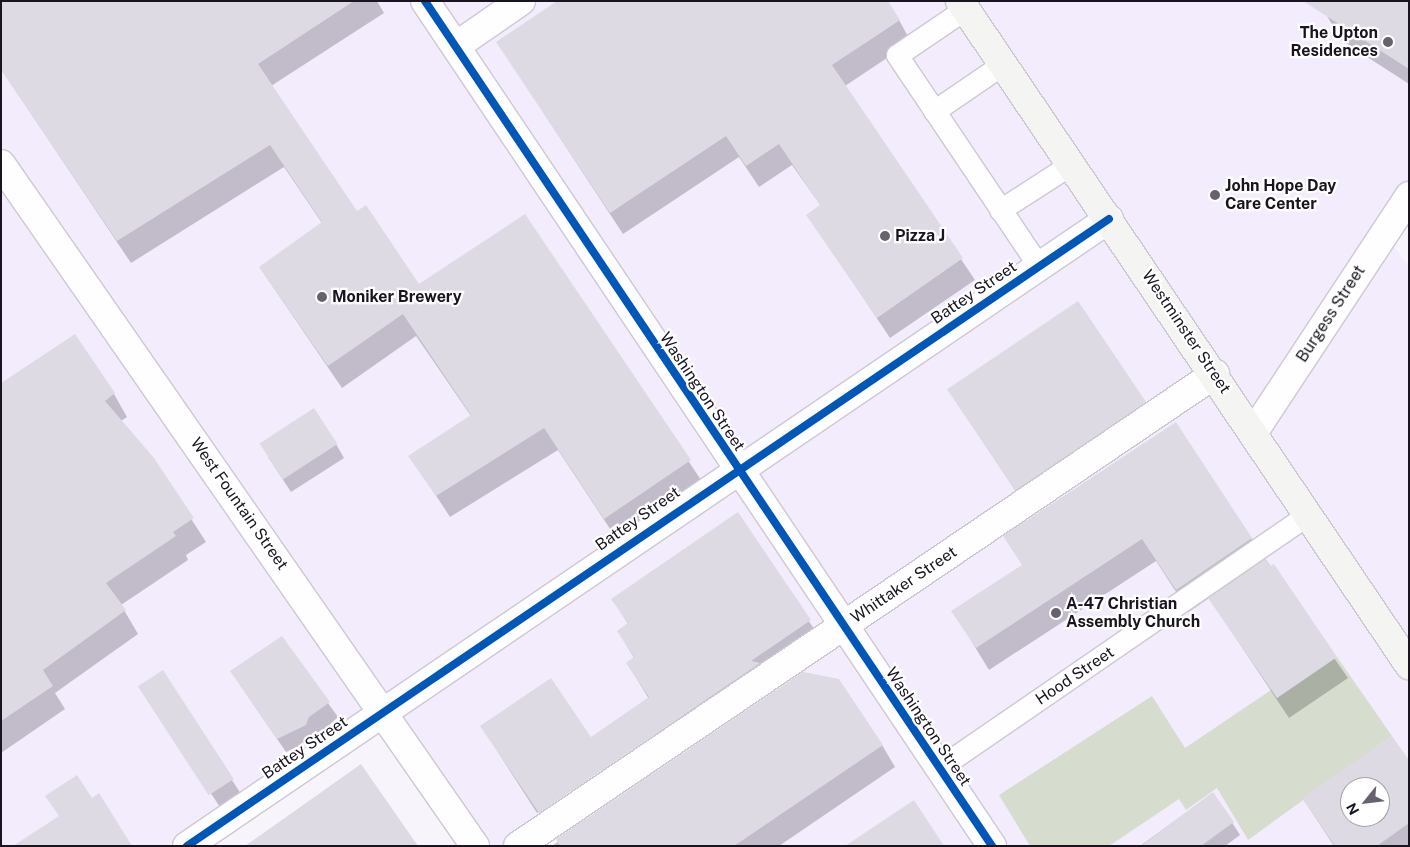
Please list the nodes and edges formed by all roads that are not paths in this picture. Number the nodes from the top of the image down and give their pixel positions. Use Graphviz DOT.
graph roads {
  1 [pos="425,1"];
  2 [pos="521,1"];
  3 [pos="962,5"];
  4 [pos="456,46"];
  5 [pos="1003,64"];
  6 [pos="934,112"];
  7 [pos="1,164"];
  8 [pos="1071,164"];
  9 [pos="1409,196"];
  10 [pos="1000,210"];
  11 [pos="1109,219"];
  12 [pos="1039,266"];
  13 [pos="1215,374"];
  14 [pos="1253,433"];
  15 [pos="736,469"];
  16 [pos="1308,514"];
  17 [pos="844,627"];
  18 [pos="1409,665"];
  19 [pos="384,711"];
  20 [pos="939,768"];
  21 [pos="186,846"];
  22 [pos="475,846"];
  23 [pos="518,846"];
  24 [pos="992,846"];
  1 -- 4 [label="street, Washington Street"];
  2 -- 4 [label="street"];
  3 -- 5 [label="main road, Westminster Street"];
  3 -- 6 [label="lane"];
  4 -- 15 [label="street, Washington Street"];
  5 -- 6 [label="lane"];
  5 -- 8 [label="main road, Westminster Street"];
  6 -- 10 [label="lane"];
  7 -- 19 [label="street, West Fountain Street"];
  8 -- 10 [label="lane"];
  8 -- 11 [label="main road, Westminster Street"];
  9 -- 14 [label="street, Burgess Street"];
  10 -- 12 [label="lane"];
  11 -- 12 [label="street, Battey Street"];
  11 -- 13 [label="main road, Westminster Street"];
  12 -- 15 [label="street, Battey Street"];
  13 -- 14 [label="main road, Westminster Street"];
  13 -- 17 [label="street, Whittaker Street"];
  14 -- 16 [label="main road, Westminster Street"];
  15 -- 17 [label="street, Washington Street"];
  15 -- 19 [label="street, Battey Street"];
  16 -- 18 [label="main road, Westminster Street"];
  16 -- 20 [label="lane, Hood Street"];
  17 -- 20 [label="street, Washington Street"];
  17 -- 23 [label="street, Whittaker Street"];
  19 -- 21 [label="street, Battey Street"];
  19 -- 22 [label="street, West Fountain Street"];
  20 -- 24 [label="street, Washington Street"];
}
